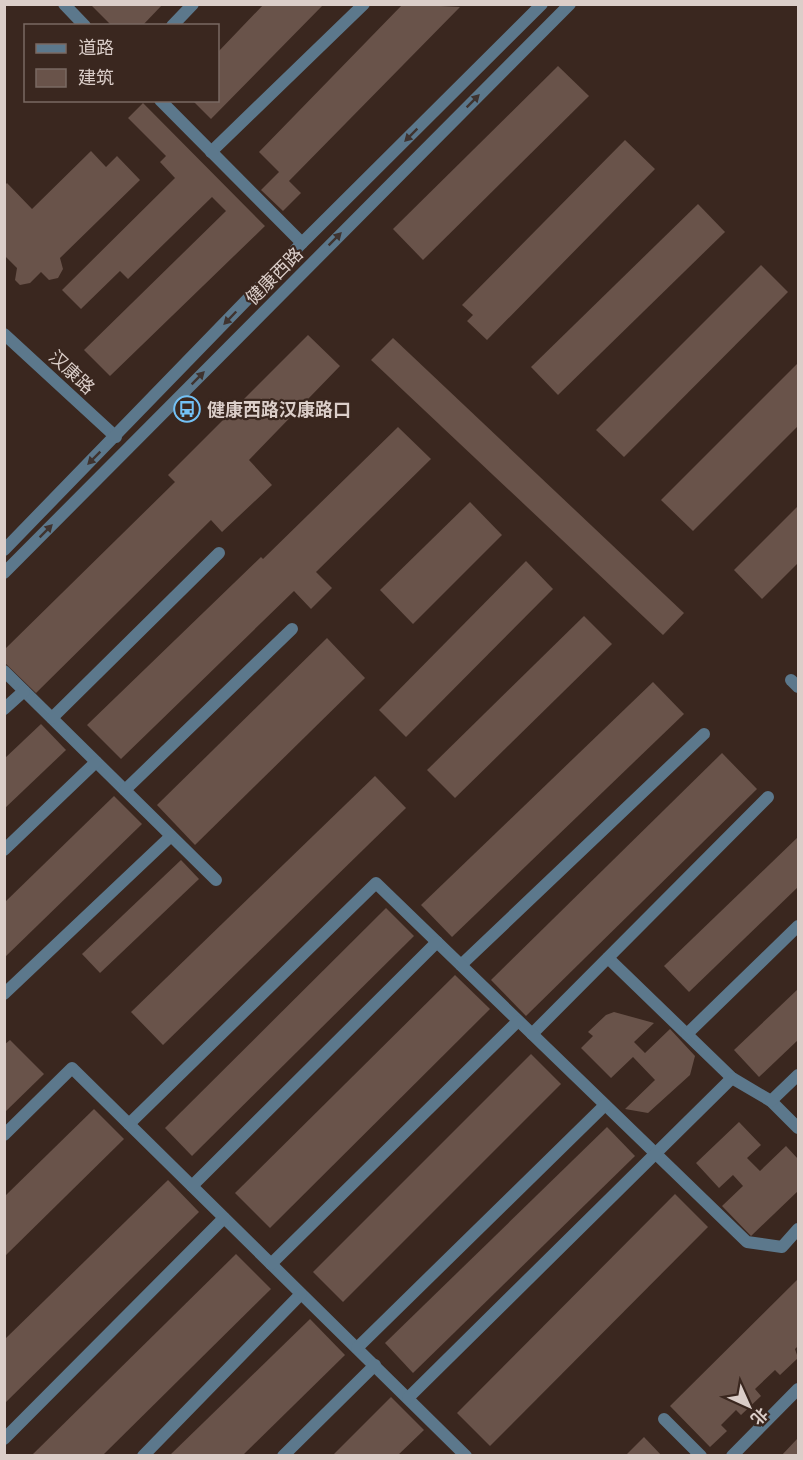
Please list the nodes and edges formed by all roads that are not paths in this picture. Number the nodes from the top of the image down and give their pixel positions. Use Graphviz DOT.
graph roads {
  1 [pos="64,4"];
  2 [pos="193,4"];
  3 [pos="364,4"];
  4 [pos="542,4"];
  5 [pos="570,4"];
  6 [pos="83,24"];
  7 [pos="174,24"];
  8 [pos="162,102"];
  9 [pos="212,152"];
  10 [pos="302,243"];
  11 [pos="4,334"];
  12 [pos="116,436"];
  13 [pos="4,550"];
  14 [pos="219,553"];
  15 [pos="4,573"];
  16 [pos="292,629"];
  17 [pos="4,671"];
  18 [pos="24,691"];
  19 [pos="4,710"];
  20 [pos="51,718"];
  21 [pos="704,734"];
  22 [pos="96,762"];
  23 [pos="125,790"];
  24 [pos="768,797"];
  25 [pos="171,836"];
  26 [pos="4,850"];
  27 [pos="216,880"];
  28 [pos="798,926"];
  29 [pos="437,942"];
  30 [pos="608,957"];
  31 [pos="461,965"];
  32 [pos="4,994"];
  33 [pos="518,1021"];
  34 [pos="532,1034"];
  35 [pos="687,1034"];
  36 [pos="798,1075"];
  37 [pos="732,1078"];
  38 [pos="771,1101"];
  39 [pos="605,1105"];
  40 [pos="129,1124"];
  41 [pos="798,1128"];
  42 [pos="4,1135"];
  43 [pos="655,1154"];
  44 [pos="192,1186"];
  45 [pos="224,1218"];
  46 [pos="798,1229"];
  47 [pos="271,1264"];
  48 [pos="301,1294"];
  49 [pos="357,1348"];
  50 [pos="375,1365"];
  51 [pos="798,1389"];
  52 [pos="408,1398"];
  53 [pos="664,1419"];
  54 [pos="4,1439"];
  55 [pos="457,1446"];
  56 [pos="143,1455"];
  57 [pos="283,1455"];
  58 [pos="447,1455"];
  59 [pos="466,1455"];
  60 [pos="701,1455"];
  61 [pos="732,1455"];
  1 -- 6 [label="street"];
  2 -- 7 [label="street"];
  3 -- 9 [label="street"];
  4 -- 10 [label="street, 健康西路, one-way"];
  15 -- 5 [label="street, 健康西路, one-way"];
  8 -- 9 [label="street"];
  9 -- 10 [label="street"];
  10 -- 12 [label="street, 健康西路, one-way"];
  11 -- 12 [label="street, 汉康路"];
  12 -- 13 [label="street, 健康西路, one-way"];
  14 -- 20 [label="street"];
  16 -- 23 [label="street"];
  17 -- 18 [label="street"];
  18 -- 19 [label="street"];
  18 -- 20 [label="street"];
  20 -- 22 [label="street"];
  21 -- 31 [label="street"];
  22 -- 23 [label="street"];
  22 -- 26 [label="street"];
  23 -- 25 [label="street"];
  24 -- 30 [label="street"];
  25 -- 27 [label="street"];
  25 -- 32 [label="street"];
  28 -- 35 [label="street"];
  29 -- 31 [label="street"];
  29 -- 40 [label="street"];
  29 -- 44 [label="street"];
  30 -- 34 [label="street"];
  30 -- 35 [label="street"];
  31 -- 33 [label="street"];
  33 -- 34 [label="street"];
  33 -- 47 [label="street"];
  34 -- 39 [label="street"];
  35 -- 37 [label="street"];
  36 -- 38 [label="street"];
  37 -- 38 [label="street"];
  37 -- 43 [label="street"];
  38 -- 41 [label="street"];
  39 -- 43 [label="street"];
  39 -- 49 [label="street"];
  40 -- 42 [label="street"];
  40 -- 44 [label="street"];
  43 -- 46 [label="street"];
  43 -- 52 [label="street"];
  44 -- 45 [label="street"];
  45 -- 47 [label="street"];
  45 -- 54 [label="street"];
  47 -- 48 [label="street"];
  48 -- 49 [label="street"];
  48 -- 56 [label="street"];
  49 -- 50 [label="street"];
  50 -- 52 [label="street"];
  50 -- 57 [label="street"];
  51 -- 61 [label="street"];
  52 -- 55 [label="street"];
  53 -- 60 [label="street"];
  55 -- 58 [label="street"];
  55 -- 59 [label="street"];
}
